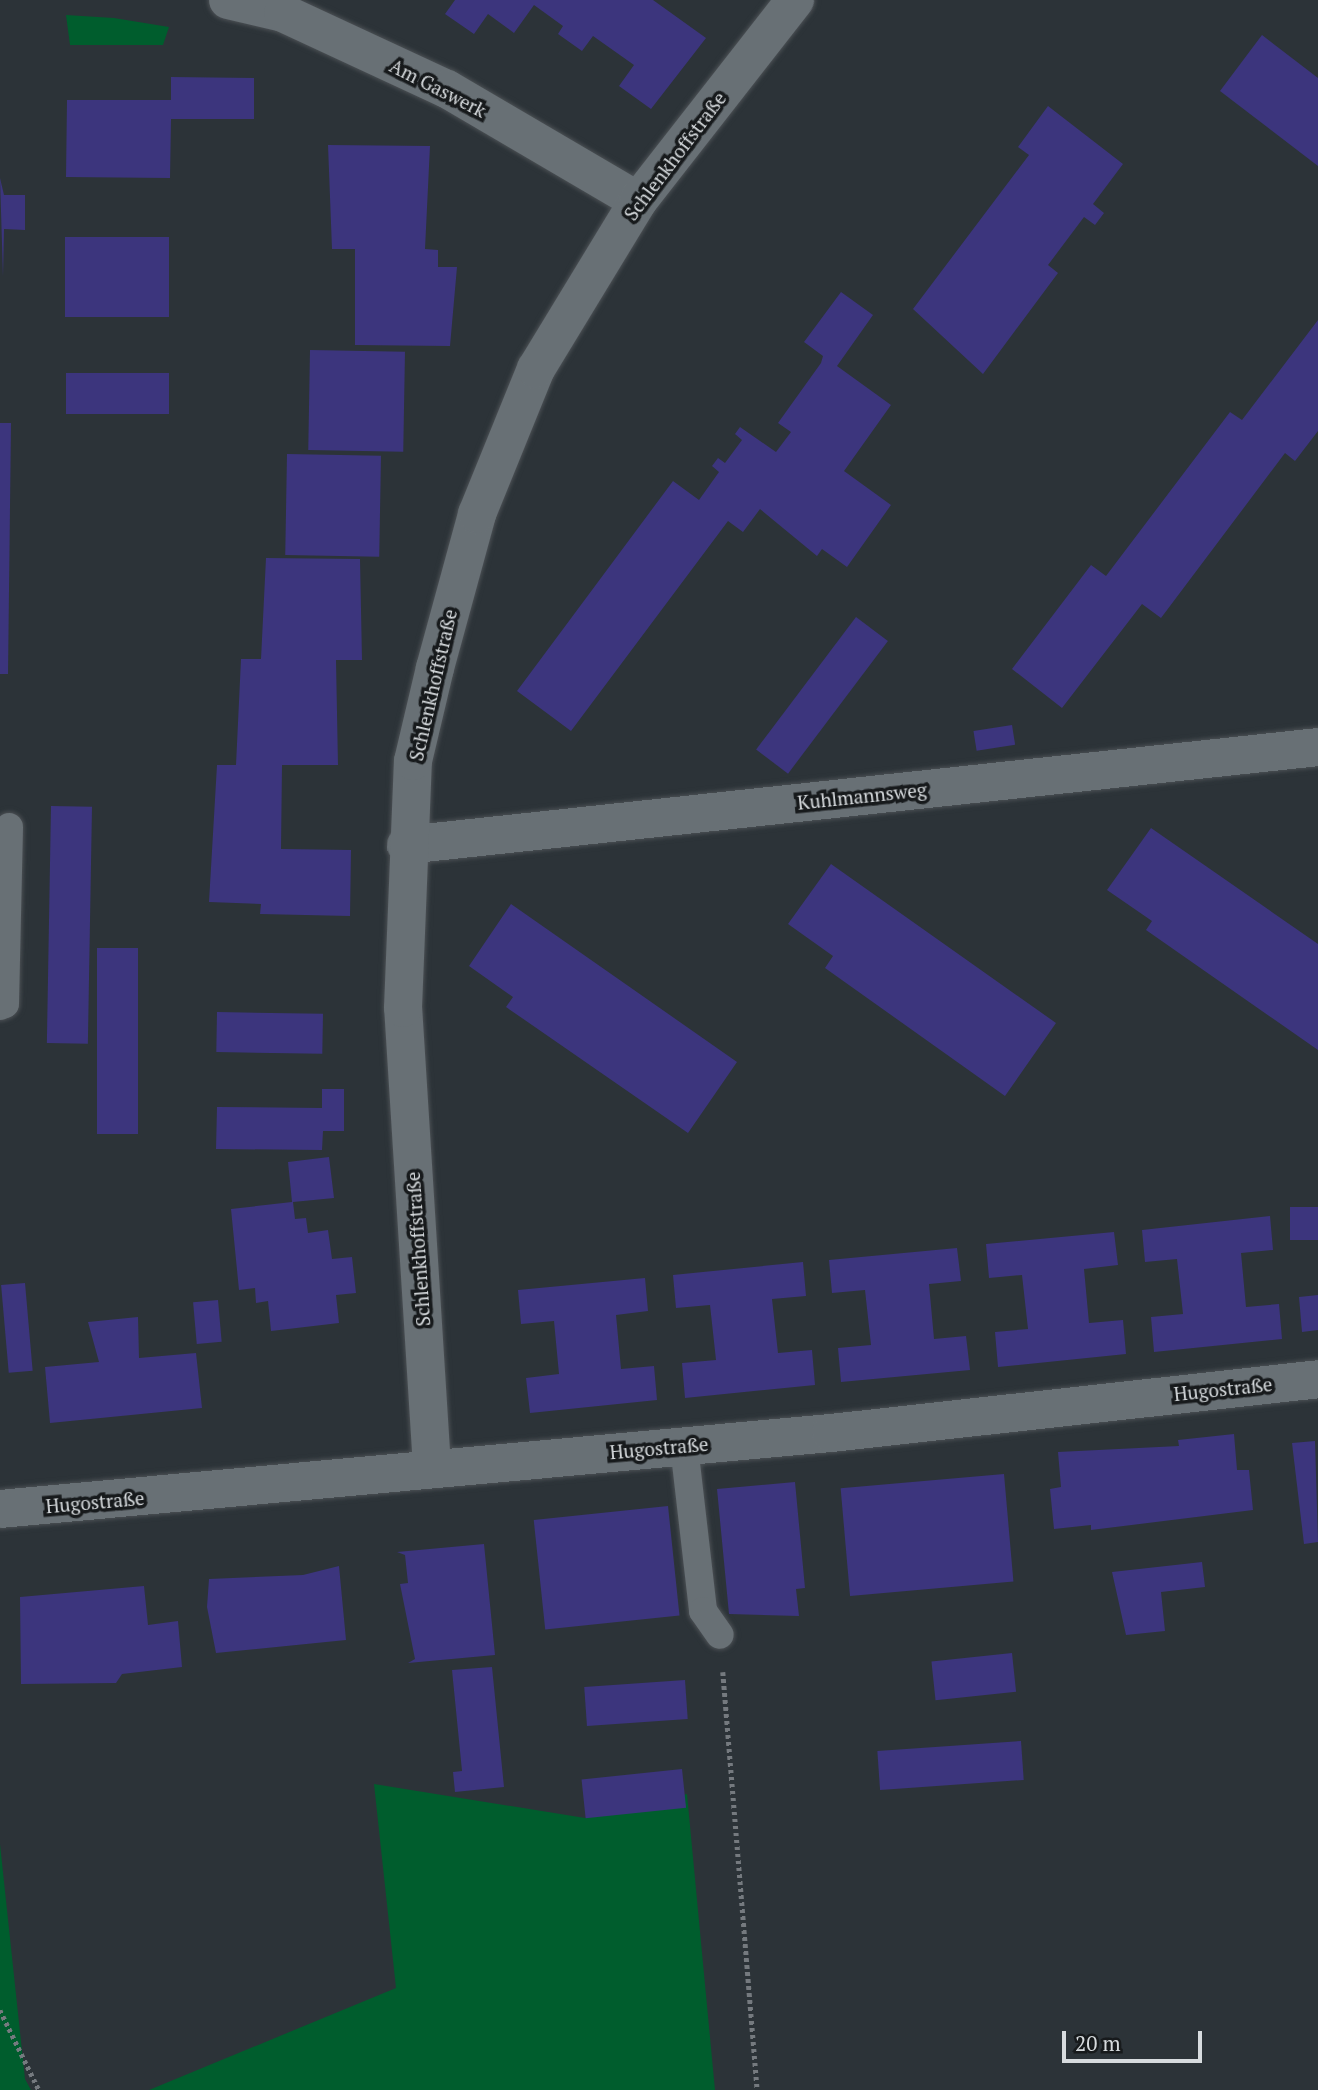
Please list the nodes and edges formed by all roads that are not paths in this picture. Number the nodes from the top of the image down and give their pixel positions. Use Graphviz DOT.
graph roads {
  1 [pos="228,0"];
  2 [pos="795,0"];
  3 [pos="638,201"];
  4 [pos="1318,747"];
  5 [pos="9,827"];
  6 [pos="406,845"];
  7 [pos="0,1006"];
  8 [pos="1318,1379"];
  9 [pos="684,1446"];
  10 [pos="432,1467"];
  11 [pos="0,1509"];
  12 [pos="720,1635"];
  1 -- 3 [label="street, Am Gaswerk"];
  2 -- 3 [label="street, Schlenkhoffstraße"];
  3 -- 6 [label="street, Schlenkhoffstraße"];
  4 -- 6 [label="street, Kuhlmannsweg"];
  5 -- 7 [label="lane"];
  6 -- 10 [label="street, Schlenkhoffstraße"];
  8 -- 9 [label="street, Hugostraße"];
  9 -- 10 [label="street, Hugostraße"];
  9 -- 12 [label="lane"];
  10 -- 11 [label="street, Hugostraße"];
}
